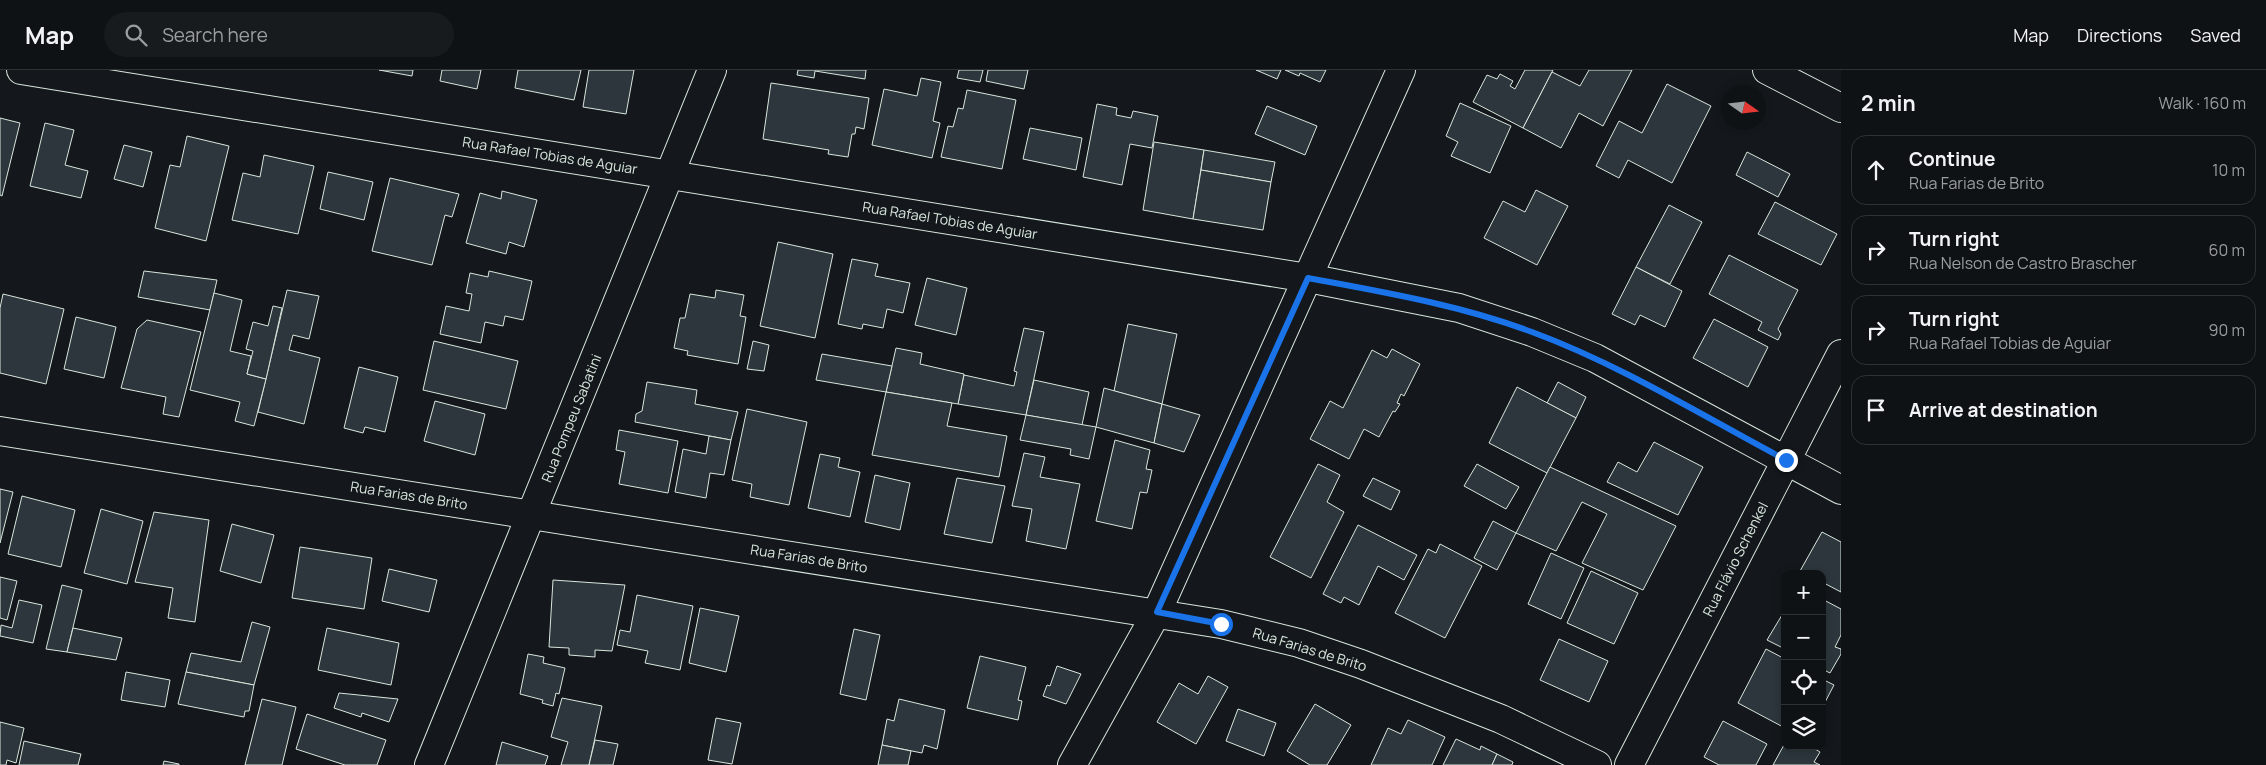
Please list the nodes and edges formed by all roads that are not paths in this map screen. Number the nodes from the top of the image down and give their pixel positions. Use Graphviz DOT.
graph roads {
  1 [pos="21,70"];
  2 [pos="712,70"];
  3 [pos="1401,70"];
  4 [pos="1767,70"];
  5 [pos="1841,108"];
  6 [pos="670,175"];
  7 [pos="1308,278"];
  8 [pos="1841,354"];
  9 [pos="0,431"];
  10 [pos="1786,460"];
  11 [pos="1841,490"];
  12 [pos="531,514"];
  13 [pos="1157,612"];
  14 [pos="428,765"];
  15 [pos="1072,765"];
  16 [pos="1596,765"];
  17 [pos="1629,765"];
  1 -- 6 [label="street, Rua Rafael Tobias de Aguiar"];
  2 -- 6 [label="street, Rua Pompeu Sabatini"];
  3 -- 7 [label="street"];
  4 -- 5 [label="street"];
  6 -- 7 [label="street, Rua Rafael Tobias de Aguiar"];
  6 -- 12 [label="street, Rua Pompeu Sabatini"];
  7 -- 10 [label="street, Rua Rafael Tobias de Aguiar"];
  7 -- 13 [label="street"];
  8 -- 10 [label="street, Rua Flávio Schenkel"];
  9 -- 12 [label="street, Rua Farias de Brito"];
  10 -- 11 [label="street, Rua Rafael Tobias de Aguiar"];
  10 -- 17 [label="street, Rua Flávio Schenkel"];
  12 -- 13 [label="street, Rua Farias de Brito"];
  12 -- 14 [label="street, Rua Pompeu Sabatini"];
  13 -- 15 [label="street"];
  13 -- 16 [label="street, Rua Farias de Brito"];
}
